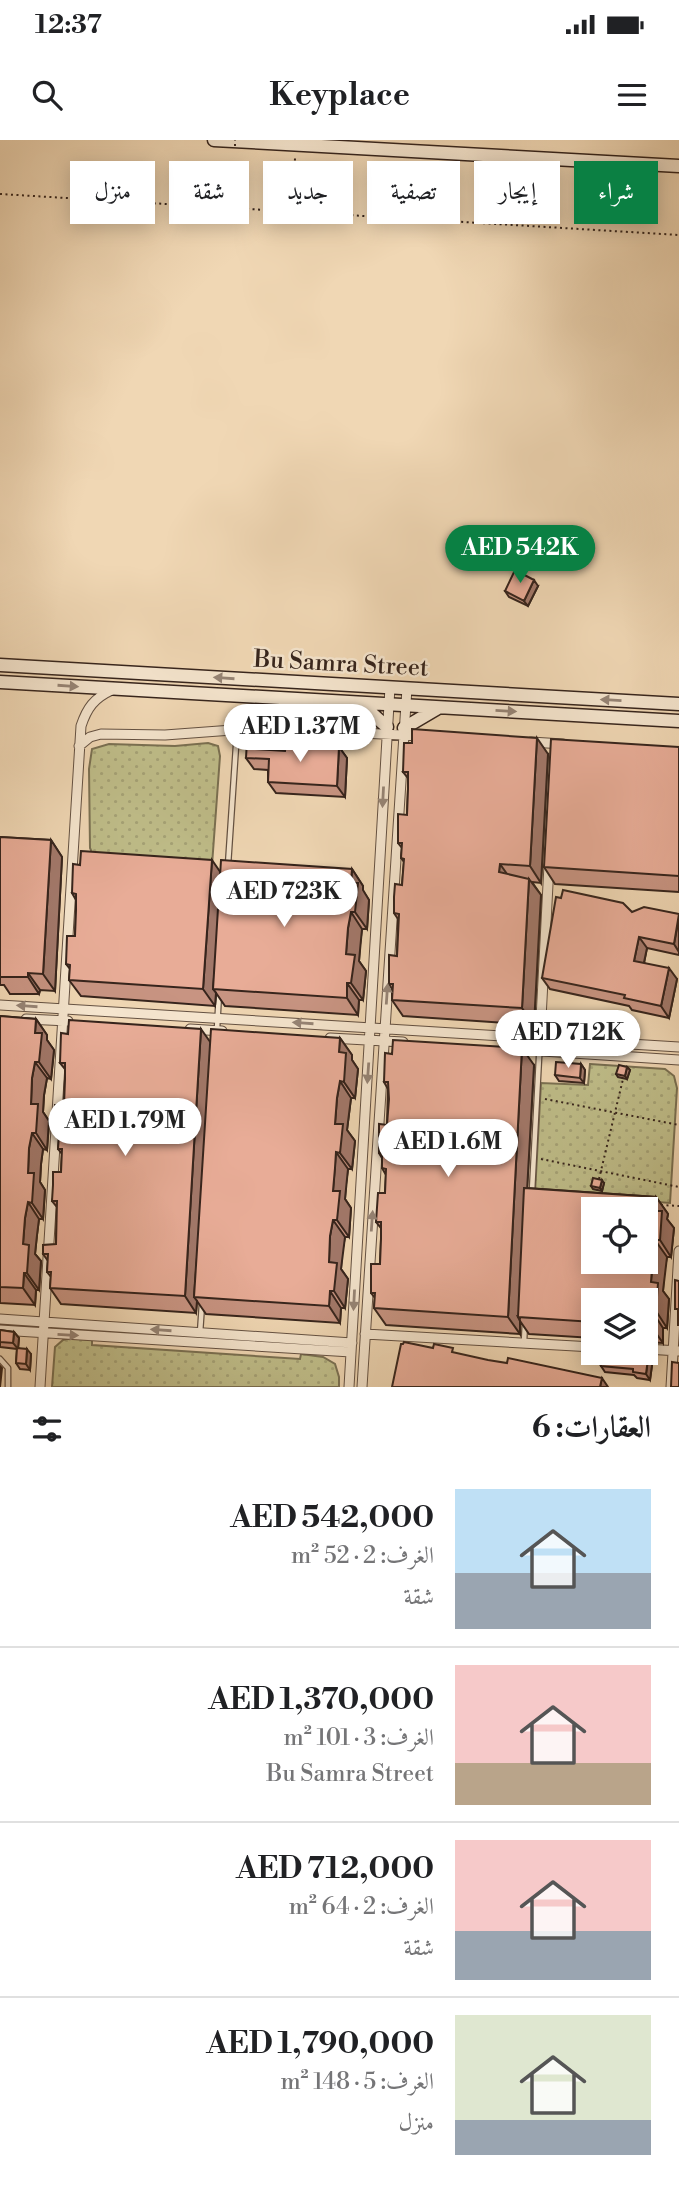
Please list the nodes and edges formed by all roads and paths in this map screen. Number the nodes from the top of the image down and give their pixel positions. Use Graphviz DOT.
graph roads {
  1 [pos="214,140"];
  2 [pos="235,140"];
  3 [pos="235,146"];
  4 [pos="295,157"];
  5 [pos="295,161"];
  6 [pos="679,166"];
  7 [pos="0,194"];
  8 [pos="263,209"];
  9 [pos="353,215"];
  10 [pos="679,235"];
  11 [pos="0,664"];
  12 [pos="0,682"];
  13 [pos="390,687"];
  14 [pos="407,688"];
  15 [pos="112,690"];
  16 [pos="360,703"];
  17 [pos="679,704"];
  18 [pos="389,705"];
  19 [pos="405,706"];
  20 [pos="438,708"];
  21 [pos="679,721"];
  22 [pos="237,730"];
  23 [pos="387,730"];
  24 [pos="404,731"];
  25 [pos="431,736"];
  26 [pos="514,741"];
  27 [pos="569,744"];
  28 [pos="79,746"];
  29 [pos="550,859"];
  30 [pos="228,867"];
  31 [pos="220,990"];
  32 [pos="0,1005"];
  33 [pos="63,1009"];
  34 [pos="13,1018"];
  35 [pos="218,1018"];
  36 [pos="63,1021"];
  37 [pos="76,1022"];
  38 [pos="178,1028"];
  39 [pos="371,1028"];
  40 [pos="385,1029"];
  41 [pos="217,1031"];
  42 [pos="231,1031"];
  43 [pos="314,1037"];
  44 [pos="540,1038"];
  45 [pos="370,1040"];
  46 [pos="384,1041"];
  47 [pos="410,1043"];
  48 [pos="216,1044"];
  49 [pos="679,1047"];
  50 [pos="500,1049"];
  51 [pos="539,1051"];
  52 [pos="679,1060"];
  53 [pos="623,1078"];
  54 [pos="537,1098"];
  55 [pos="615,1113"];
  56 [pos="679,1125"];
  57 [pos="533,1158"];
  58 [pos="601,1171"];
  59 [pos="598,1182"];
  60 [pos="679,1187"];
  61 [pos="532,1198"];
  62 [pos="658,1205"];
  63 [pos="679,1206"];
  64 [pos="679,1251"];
  65 [pos="203,1291"];
  66 [pos="525,1316"];
  67 [pos="0,1319"];
  68 [pos="44,1322"];
  69 [pos="0,1330"];
  70 [pos="201,1333"];
  71 [pos="43,1334"];
  72 [pos="365,1334"];
  73 [pos="524,1343"];
  74 [pos="581,1345"];
  75 [pos="351,1347"];
  76 [pos="658,1350"];
  77 [pos="676,1351"];
  78 [pos="0,1359"];
  79 [pos="8,1387"];
  80 [pos="40,1387"];
  81 [pos="349,1387"];
  82 [pos="362,1387"];
  83 [pos="671,1387"];
  1 -- 6 [label="street"];
  2 -- 3 [label="path, bridge"];
  4 -- 5 [label="path"];
  7 -- 8 [label="path"];
  9 -- 10 [label="path"];
  13 -- 11 [label="street, Bu Samra Street, one-way"];
  12 -- 15 [label="street, Bu Samra Street, one-way"];
  13 -- 14 [label="street, Bu Samra Street"];
  13 -- 18 [label="street"];
  17 -- 14 [label="street, Bu Samra Street, one-way"];
  14 -- 19 [label="street"];
  15 -- 16 [label="street, Bu Samra Street"];
  15 -- 28 [label="street"];
  16 -- 18 [label="street, Bu Samra Street"];
  16 -- 23 [label="street"];
  18 -- 19 [label="street, Bu Samra Street"];
  18 -- 23 [label="street"];
  19 -- 20 [label="street, Bu Samra Street"];
  19 -- 24 [label="street"];
  20 -- 21 [label="street, Bu Samra Street, one-way"];
  20 -- 24 [label="street"];
  22 -- 23 [label="street"];
  22 -- 28 [label="street"];
  22 -- 30 [label="lane"];
  23 -- 24 [label="street"];
  23 -- 39 [label="street, one-way"];
  24 -- 25 [label="street"];
  40 -- 24 [label="street, one-way"];
  26 -- 27 [label="street"];
  28 -- 33 [label="street"];
  29 -- 44 [label="street"];
  31 -- 35 [label="lane"];
  33 -- 32 [label="street, one-way"];
  33 -- 35 [label="street"];
  33 -- 36 [label="street"];
  34 -- 36 [label="street"];
  39 -- 35 [label="street, one-way"];
  35 -- 41 [label="lane"];
  36 -- 37 [label="street"];
  36 -- 68 [label="street"];
  38 -- 41 [label="street"];
  39 -- 40 [label="street"];
  39 -- 45 [label="street"];
  40 -- 44 [label="street"];
  40 -- 46 [label="street"];
  41 -- 42 [label="street"];
  41 -- 48 [label="lane"];
  43 -- 45 [label="street"];
  44 -- 49 [label="street"];
  44 -- 51 [label="lane"];
  45 -- 46 [label="street"];
  45 -- 75 [label="street, one-way"];
  46 -- 47 [label="street"];
  72 -- 46 [label="street, one-way"];
  50 -- 51 [label="street"];
  51 -- 52 [label="street"];
  51 -- 54 [label="lane"];
  53 -- 55 [label="path"];
  54 -- 55 [label="path"];
  54 -- 57 [label="lane"];
  55 -- 56 [label="path"];
  55 -- 58 [label="path"];
  57 -- 58 [label="path"];
  57 -- 61 [label="lane"];
  58 -- 59 [label="path"];
  58 -- 60 [label="path"];
  62 -- 63 [label="path"];
  64 -- 77 [label="street"];
  65 -- 70 [label="lane"];
  66 -- 73 [label="lane"];
  67 -- 68 [label="street"];
  70 -- 68 [label="street, one-way"];
  68 -- 71 [label="street"];
  69 -- 71 [label="street"];
  70 -- 75 [label="street"];
  71 -- 75 [label="street, one-way"];
  71 -- 80 [label="street"];
  72 -- 73 [label="street"];
  72 -- 82 [label="street"];
  73 -- 74 [label="street"];
  75 -- 81 [label="street"];
  76 -- 77 [label="street"];
  77 -- 83 [label="street"];
  78 -- 79 [label="lane"];
}
